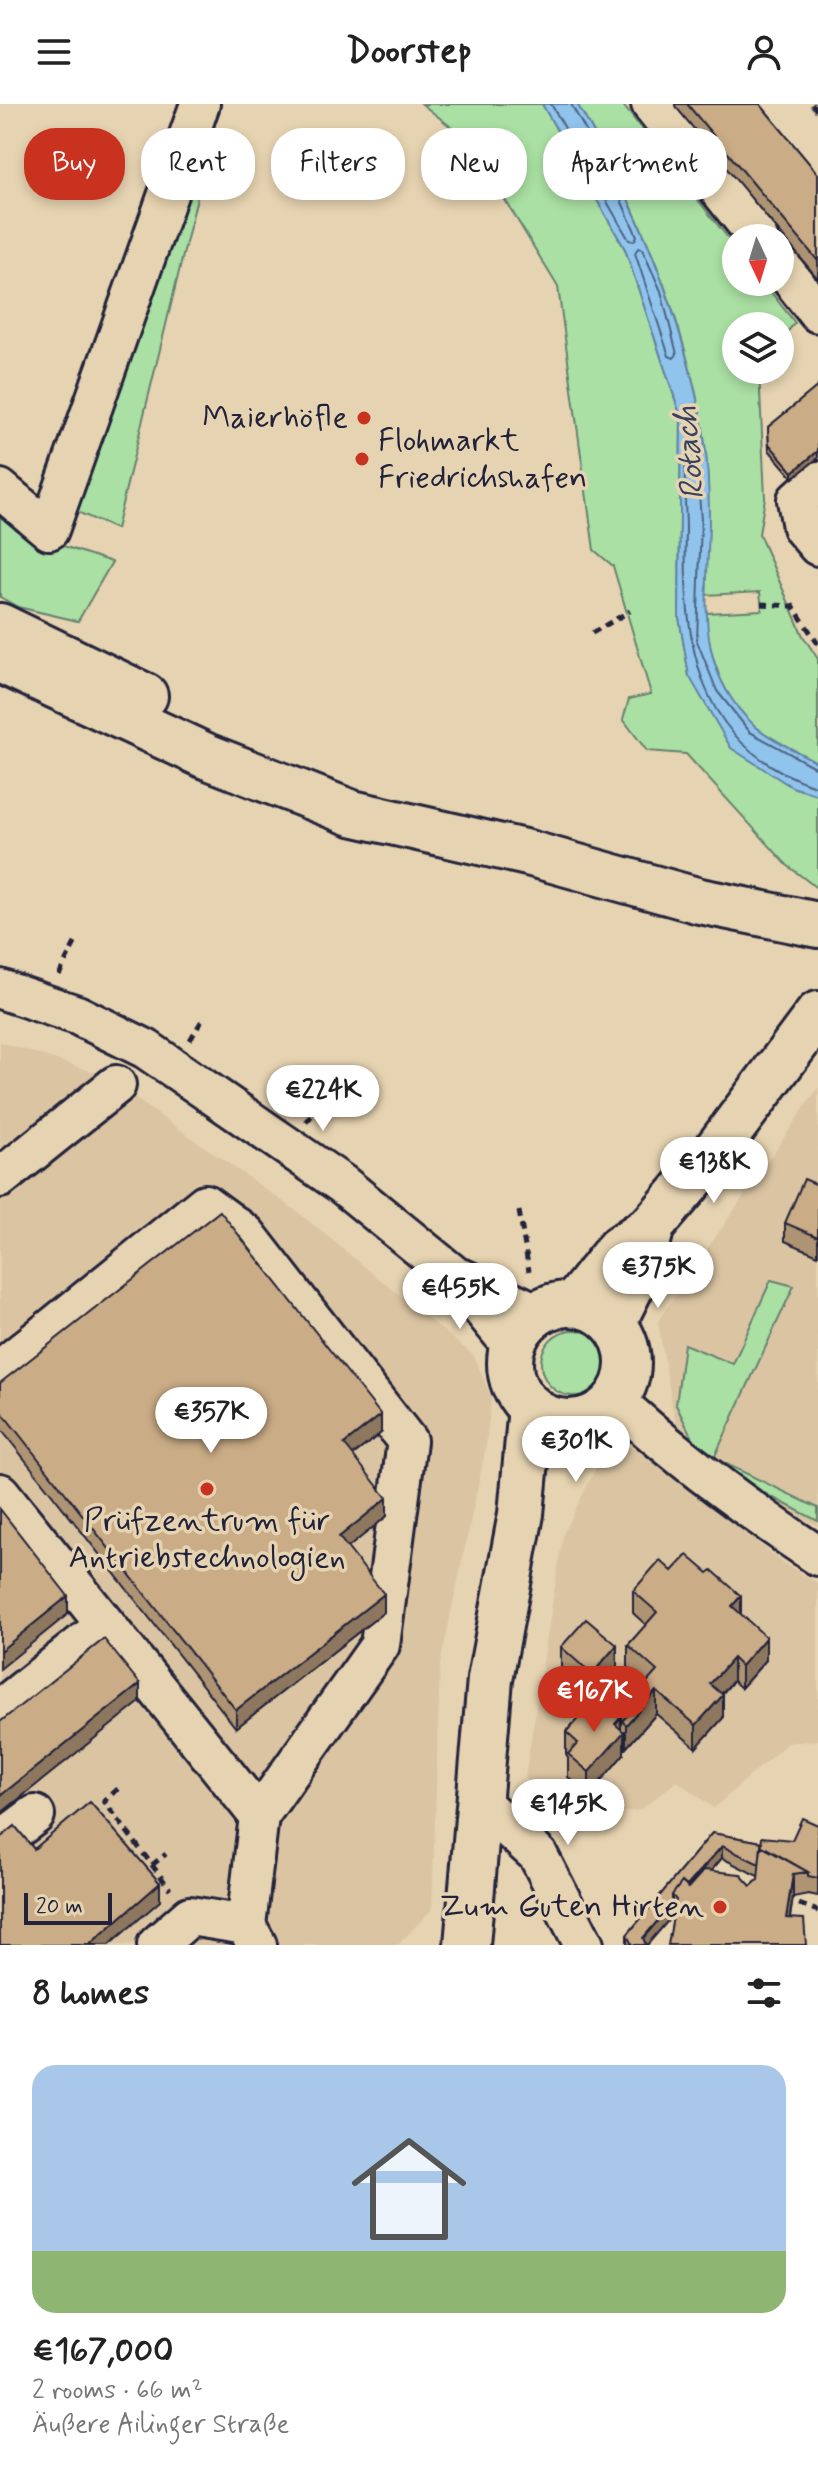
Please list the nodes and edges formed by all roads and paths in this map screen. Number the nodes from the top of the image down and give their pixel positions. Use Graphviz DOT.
graph roads {
  1 [pos="200,104"];
  2 [pos="651,104"];
  3 [pos="812,104"];
  4 [pos="818,112"];
  5 [pos="747,224"];
  6 [pos="794,283"];
  7 [pos="818,313"];
  8 [pos="818,481"];
  9 [pos="0,489"];
  10 [pos="818,546"];
  11 [pos="761,604"];
  12 [pos="630,611"];
  13 [pos="0,626"];
  14 [pos="592,633"];
  15 [pos="818,644"];
  16 [pos="0,660"];
  17 [pos="528,853"];
  18 [pos="818,925"];
  19 [pos="76,941"];
  20 [pos="56,979"];
  21 [pos="0,989"];
  22 [pos="818,1014"];
  23 [pos="204,1017"];
  24 [pos="186,1045"];
  25 [pos="116,1085"];
  26 [pos="330,1096"];
  27 [pos="304,1125"];
  28 [pos="0,1178"];
  29 [pos="519,1211"];
  30 [pos="652,1226"];
  31 [pos="529,1271"];
  32 [pos="542,1321"];
  33 [pos="613,1323"];
  34 [pos="0,1370"];
  35 [pos="615,1400"];
  36 [pos="531,1407"];
  37 [pos="578,1422"];
  38 [pos="0,1493"];
  39 [pos="521,1514"];
  40 [pos="818,1556"];
  41 [pos="106,1625"];
  42 [pos="0,1709"];
  43 [pos="118,1789"];
  44 [pos="481,1803"];
  45 [pos="35,1815"];
  46 [pos="259,1816"];
  47 [pos="0,1841"];
  48 [pos="166,1854"];
  49 [pos="152,1865"];
  50 [pos="799,1904"];
  51 [pos="818,1911"];
  52 [pos="190,1916"];
  53 [pos="252,1935"];
  54 [pos="157,1945"];
  55 [pos="467,1945"];
  56 [pos="584,1945"];
  1 -- 9 [label="street"];
  2 -- 5 [label="street"];
  3 -- 4 [label="path"];
  6 -- 7 [label="street"];
  8 -- 10 [label="street"];
  11 -- 15 [label="path"];
  12 -- 14 [label="path"];
  13 -- 17 [label="main road"];
  16 -- 17 [label="main road"];
  17 -- 18 [label="main road"];
  19 -- 20 [label="path"];
  21 -- 32 [label="street"];
  22 -- 30 [label="main road"];
  23 -- 24 [label="path"];
  25 -- 28 [label="street"];
  26 -- 27 [label="path"];
  29 -- 31 [label="path"];
  30 -- 32 [label="main road"];
  30 -- 33 [label="main road"];
  32 -- 33 [label="main road"];
  32 -- 36 [label="main road"];
  33 -- 35 [label="main road"];
  34 -- 46 [label="street"];
  35 -- 37 [label="main road"];
  35 -- 40 [label="street"];
  36 -- 37 [label="main road"];
  36 -- 39 [label="main road"];
  37 -- 39 [label="main road"];
  38 -- 41 [label="street"];
  39 -- 44 [label="main road"];
  41 -- 42 [label="street"];
  41 -- 46 [label="street"];
  43 -- 49 [label="path"];
  44 -- 55 [label="main road"];
  44 -- 56 [label="street"];
  45 -- 47 [label="street"];
  46 -- 53 [label="street"];
  48 -- 49 [label="path"];
  49 -- 52 [label="path"];
  50 -- 51 [label="path"];
  52 -- 53 [label="street"];
  52 -- 54 [label="street"];
}
